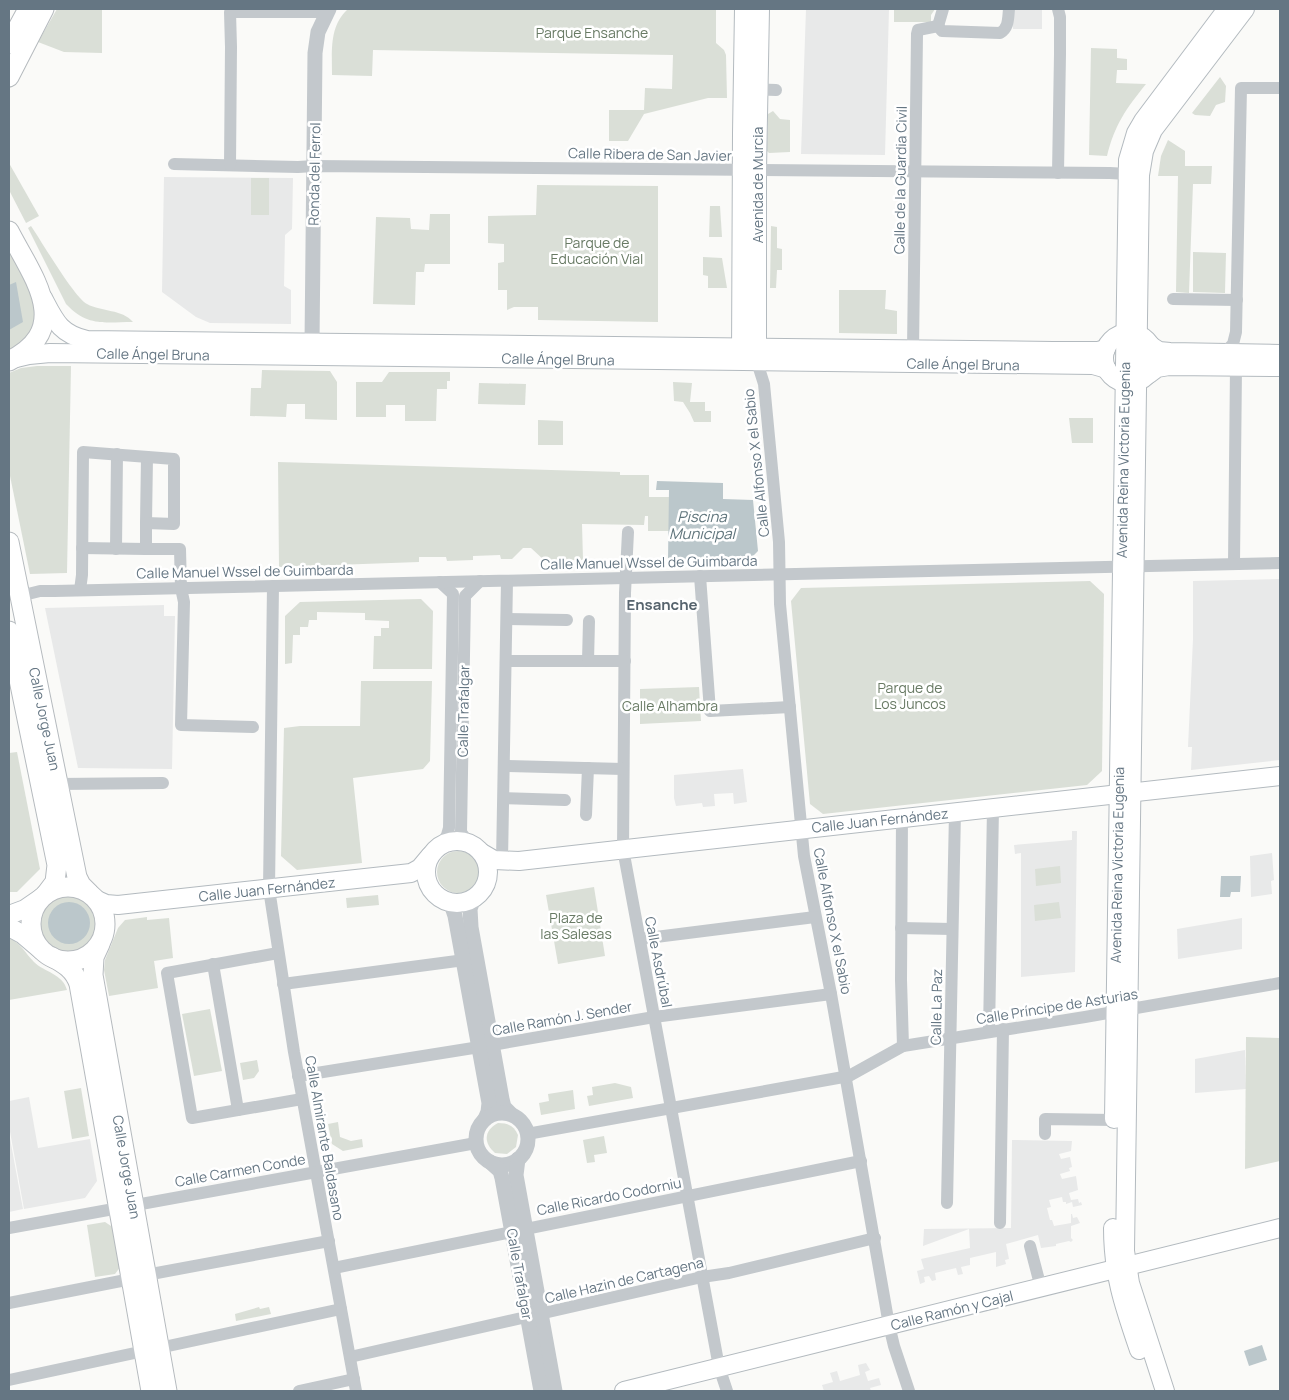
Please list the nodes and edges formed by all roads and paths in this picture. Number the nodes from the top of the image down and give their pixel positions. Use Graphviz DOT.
graph roads {
  1 [pos="12,9"];
  2 [pos="28,9"];
  3 [pos="44,9"];
  4 [pos="744,9"];
  5 [pos="760,9"];
  6 [pos="942,9"];
  7 [pos="1009,9"];
  8 [pos="1058,9"];
  9 [pos="1226,9"];
  10 [pos="1244,9"];
  11 [pos="328,10"];
  12 [pos="938,26"];
  13 [pos="9,29"];
  14 [pos="9,44"];
  15 [pos="9,77"];
  16 [pos="1280,88"];
  17 [pos="750,89"];
  18 [pos="776,90"];
  19 [pos="174,164"];
  20 [pos="230,165"];
  21 [pos="314,166"];
  22 [pos="749,170"];
  23 [pos="915,171"];
  24 [pos="1058,173"];
  25 [pos="1127,174"];
  26 [pos="9,230"];
  27 [pos="42,297"];
  28 [pos="1174,299"];
  29 [pos="1237,300"];
  30 [pos="1131,334"];
  31 [pos="312,343"];
  32 [pos="1151,346"];
  33 [pos="1106,349"];
  34 [pos="913,350"];
  35 [pos="1224,353"];
  36 [pos="1280,354"];
  37 [pos="749,355"];
  38 [pos="9,360"];
  39 [pos="1236,367"];
  40 [pos="1280,368"];
  41 [pos="1107,369"];
  42 [pos="1137,380"];
  43 [pos="117,454"];
  44 [pos="147,457"];
  45 [pos="146,523"];
  46 [pos="628,532"];
  47 [pos="9,542"];
  48 [pos="82,548"];
  49 [pos="116,548"];
  50 [pos="146,549"];
  51 [pos="1280,563"];
  52 [pos="1234,564"];
  53 [pos="1128,566"];
  54 [pos="780,574"];
  55 [pos="700,576"];
  56 [pos="626,578"];
  57 [pos="507,580"];
  58 [pos="480,581"];
  59 [pos="440,582"];
  60 [pos="273,586"];
  61 [pos="181,588"];
  62 [pos="80,590"];
  63 [pos="20,596"];
  64 [pos="507,619"];
  65 [pos="567,620"];
  66 [pos="589,621"];
  67 [pos="9,631"];
  68 [pos="588,661"];
  69 [pos="625,661"];
  70 [pos="506,662"];
  71 [pos="790,707"];
  72 [pos="253,727"];
  73 [pos="504,766"];
  74 [pos="588,768"];
  75 [pos="623,769"];
  76 [pos="1280,776"];
  77 [pos="58,784"];
  78 [pos="163,784"];
  79 [pos="1131,792"];
  80 [pos="504,798"];
  81 [pos="565,800"];
  82 [pos="993,808"];
  83 [pos="955,812"];
  84 [pos="586,815"];
  85 [pos="902,818"];
  86 [pos="802,829"];
  87 [pos="477,848"];
  88 [pos="623,849"];
  89 [pos="436,850"];
  90 [pos="502,862"];
  91 [pos="268,888"];
  92 [pos="44,896"];
  93 [pos="93,897"];
  94 [pos="474,898"];
  95 [pos="446,901"];
  96 [pos="9,915"];
  97 [pos="815,917"];
  98 [pos="9,927"];
  99 [pos="901,928"];
  100 [pos="952,929"];
  101 [pos="640,939"];
  102 [pos="100,944"];
  103 [pos="278,953"];
  104 [pos="47,954"];
  105 [pos="470,959"];
  106 [pos="214,964"];
  107 [pos="1280,983"];
  108 [pos="283,984"];
  109 [pos="831,994"];
  110 [pos="1122,1011"];
  111 [pos="654,1018"];
  112 [pos="1003,1029"];
  113 [pos="989,1032"];
  114 [pos="950,1039"];
  115 [pos="486,1046"];
  116 [pos="903,1046"];
  117 [pos="298,1076"];
  118 [pos="845,1077"];
  119 [pos="302,1099"];
  120 [pos="671,1108"];
  121 [pos="238,1110"];
  122 [pos="511,1114"];
  123 [pos="486,1119"];
  124 [pos="1114,1120"];
  125 [pos="527,1134"];
  126 [pos="1045,1134"];
  127 [pos="476,1142"];
  128 [pos="518,1159"];
  129 [pos="860,1161"];
  130 [pos="490,1162"];
  131 [pos="316,1172"];
  132 [pos="687,1196"];
  133 [pos="947,1203"];
  134 [pos="126,1206"];
  135 [pos="1000,1223"];
  136 [pos="9,1228"];
  137 [pos="1280,1228"];
  138 [pos="519,1230"];
  139 [pos="875,1238"];
  140 [pos="328,1241"];
  141 [pos="1030,1246"];
  142 [pos="334,1268"];
  143 [pos="1115,1269"];
  144 [pos="139,1277"];
  145 [pos="702,1277"];
  146 [pos="1041,1288"];
  147 [pos="9,1302"];
  148 [pos="341,1309"];
  149 [pos="534,1315"];
  150 [pos="889,1325"];
  151 [pos="152,1350"];
  152 [pos="350,1357"];
  153 [pos="719,1368"];
  154 [pos="9,1380"];
  155 [pos="355,1385"];
  156 [pos="151,1391"];
  157 [pos="167,1391"];
  158 [pos="299,1391"];
  159 [pos="541,1391"];
  160 [pos="555,1391"];
  161 [pos="624,1391"];
  162 [pos="727,1391"];
  163 [pos="910,1391"];
  164 [pos="1152,1391"];
  165 [pos="1165,1391"];
  1 -- 13 [label="main road"];
  2 -- 14 [label="main road"];
  3 -- 15 [label="main road"];
  4 -- 17 [label="main road, Avenida de Murcia"];
  5 -- 17 [label="main road, Avenida de Murcia"];
  6 -- 12 [label="street"];
  7 -- 12 [label="street"];
  8 -- 24 [label="street"];
  9 -- 25 [label="main road, Avenida Reina Victoria Eugenia"];
  10 -- 30 [label="main road, Avenida Reina Victoria Eugenia"];
  11 -- 20 [label="street"];
  11 -- 21 [label="street, Ronda del Ferrol"];
  12 -- 23 [label="street, Calle de la Guardia Civil"];
  16 -- 29 [label="street"];
  17 -- 18 [label="street"];
  17 -- 22 [label="main road, Avenida de Murcia"];
  19 -- 20 [label="street, Calle Ribera de San Javier"];
  20 -- 21 [label="street, Calle Ribera de San Javier"];
  21 -- 22 [label="street, Calle Ribera de San Javier"];
  21 -- 31 [label="street, Ronda del Ferrol"];
  22 -- 23 [label="street, Calle Ribera de San Javier"];
  22 -- 37 [label="main road, Avenida de Murcia"];
  23 -- 24 [label="street, Calle Ribera de San Javier"];
  23 -- 34 [label="street, Calle de la Guardia Civil"];
  24 -- 25 [label="street, Calle Ribera de San Javier"];
  25 -- 30 [label="main road, Avenida Reina Victoria Eugenia"];
  26 -- 27 [label="main road"];
  27 -- 31 [label="main road, Calle Ángel Bruna"];
  27 -- 38 [label="main road"];
  28 -- 29 [label="street"];
  29 -- 35 [label="street"];
  30 -- 32 [label="main road"];
  30 -- 33 [label="main road"];
  30 -- 42 [label="main road, Avenida Reina Victoria Eugenia"];
  31 -- 37 [label="main road, Calle Ángel Bruna"];
  32 -- 35 [label="main road"];
  32 -- 42 [label="main road, Avenida Reina Victoria Eugenia"];
  33 -- 34 [label="main road, Calle Ángel Bruna"];
  33 -- 41 [label="main road"];
  34 -- 37 [label="main road, Calle Ángel Bruna"];
  35 -- 36 [label="main road"];
  37 -- 38 [label="main road, Calle Ángel Bruna"];
  37 -- 41 [label="main road, Calle Ángel Bruna"];
  37 -- 54 [label="street, Calle Alfonso X el Sabio"];
  39 -- 40 [label="main road"];
  39 -- 42 [label="main road"];
  39 -- 52 [label="street"];
  41 -- 42 [label="main road, Calle Ángel Bruna"];
  42 -- 53 [label="main road, Avenida Reina Victoria Eugenia"];
  43 -- 44 [label="street"];
  43 -- 48 [label="street"];
  43 -- 49 [label="street"];
  44 -- 45 [label="street"];
  44 -- 45 [label="street"];
  45 -- 50 [label="street"];
  46 -- 56 [label="street, Calle Asdrúbal"];
  47 -- 63 [label="main road, Calle Jorge Juan"];
  48 -- 49 [label="street"];
  48 -- 62 [label="street"];
  49 -- 50 [label="street"];
  50 -- 61 [label="street"];
  51 -- 52 [label="street, Calle Manuel Wssel de Guimbarda"];
  52 -- 53 [label="street, Calle Manuel Wssel de Guimbarda"];
  53 -- 54 [label="street, Calle Manuel Wssel de Guimbarda"];
  53 -- 79 [label="main road, Avenida Reina Victoria Eugenia"];
  54 -- 55 [label="street, Calle Manuel Wssel de Guimbarda"];
  54 -- 71 [label="street, Calle Alfonso X el Sabio"];
  55 -- 56 [label="street, Calle Manuel Wssel de Guimbarda"];
  55 -- 71 [label="street"];
  56 -- 57 [label="street, Calle Manuel Wssel de Guimbarda"];
  56 -- 69 [label="street, Calle Asdrúbal"];
  57 -- 58 [label="street, Calle Manuel Wssel de Guimbarda"];
  57 -- 64 [label="street"];
  58 -- 59 [label="street, Calle Manuel Wssel de Guimbarda"];
  58 -- 87 [label="street, Calle Trafalgar"];
  59 -- 60 [label="street, Calle Manuel Wssel de Guimbarda"];
  59 -- 89 [label="street, Calle Trafalgar"];
  60 -- 61 [label="street, Calle Manuel Wssel de Guimbarda"];
  60 -- 91 [label="street, Calle Almirante Baldasano"];
  61 -- 62 [label="street, Calle Manuel Wssel de Guimbarda"];
  61 -- 72 [label="street"];
  62 -- 63 [label="street, Calle Manuel Wssel de Guimbarda"];
  63 -- 77 [label="main road, Calle Jorge Juan"];
  64 -- 65 [label="street"];
  64 -- 70 [label="street"];
  66 -- 68 [label="street"];
  67 -- 92 [label="main road, Calle Jorge Juan"];
  68 -- 69 [label="street"];
  68 -- 70 [label="street"];
  69 -- 75 [label="street, Calle Asdrúbal"];
  70 -- 73 [label="street"];
  71 -- 86 [label="street, Calle Alfonso X el Sabio"];
  73 -- 74 [label="street"];
  73 -- 80 [label="street"];
  74 -- 75 [label="street"];
  74 -- 84 [label="street"];
  75 -- 88 [label="street, Calle Asdrúbal"];
  76 -- 79 [label="main road, Calle Juan Fernández"];
  77 -- 78 [label="street"];
  77 -- 93 [label="main road, Calle Jorge Juan"];
  79 -- 82 [label="main road, Calle Juan Fernández"];
  79 -- 110 [label="main road, Avenida Reina Victoria Eugenia"];
  79 -- 110 [label="main road, Avenida Reina Victoria Eugenia"];
  80 -- 81 [label="street"];
  80 -- 90 [label="street"];
  82 -- 83 [label="main road, Calle Juan Fernández"];
  82 -- 113 [label="street"];
  83 -- 85 [label="main road, Calle Juan Fernández"];
  83 -- 100 [label="street, Calle La Paz"];
  85 -- 86 [label="main road, Calle Juan Fernández"];
  85 -- 99 [label="street"];
  86 -- 88 [label="main road, Calle Juan Fernández"];
  86 -- 97 [label="street, Calle Alfonso X el Sabio"];
  87 -- 89 [label="main road"];
  87 -- 90 [label="main road"];
  87 -- 94 [label="main road"];
  88 -- 90 [label="main road, Calle Juan Fernández"];
  88 -- 101 [label="street, Calle Asdrúbal"];
  89 -- 91 [label="main road, Calle Juan Fernández"];
  89 -- 95 [label="main road"];
  91 -- 93 [label="main road, Calle Juan Fernández"];
  91 -- 103 [label="street, Calle Almirante Baldasano"];
  92 -- 93 [label="main road"];
  92 -- 96 [label="main road"];
  92 -- 104 [label="main road"];
  93 -- 102 [label="main road"];
  94 -- 95 [label="main road"];
  94 -- 105 [label="street"];
  95 -- 105 [label="street"];
  97 -- 101 [label="street"];
  97 -- 109 [label="street, Calle Alfonso X el Sabio"];
  98 -- 104 [label="main road"];
  99 -- 100 [label="street"];
  99 -- 116 [label="street"];
  100 -- 114 [label="street, Calle La Paz"];
  101 -- 111 [label="street, Calle Asdrúbal"];
  102 -- 104 [label="main road"];
  102 -- 134 [label="main road, Calle Jorge Juan"];
  103 -- 106 [label="street"];
  103 -- 108 [label="street, Calle Almirante Baldasano"];
  104 -- 134 [label="main road, Calle Jorge Juan"];
  105 -- 108 [label="street"];
  105 -- 115 [label="street"];
  106 -- 121 [label="street"];
  106 -- 121 [label="street"];
  107 -- 110 [label="street, Calle Príncipe de Asturias"];
  108 -- 117 [label="street, Calle Almirante Baldasano"];
  109 -- 111 [label="street, Calle Ramón J. Sender"];
  109 -- 118 [label="street, Calle Alfonso X el Sabio"];
  110 -- 112 [label="street, Calle Príncipe de Asturias"];
  110 -- 124 [label="main road, Avenida Reina Victoria Eugenia"];
  110 -- 143 [label="main road, Avenida Reina Victoria Eugenia"];
  111 -- 115 [label="street, Calle Ramón J. Sender"];
  111 -- 120 [label="street, Calle Asdrúbal"];
  112 -- 113 [label="street, Calle Príncipe de Asturias"];
  112 -- 135 [label="street"];
  113 -- 114 [label="street, Calle Príncipe de Asturias"];
  114 -- 116 [label="street, Calle Príncipe de Asturias"];
  114 -- 133 [label="street, Calle La Paz"];
  115 -- 117 [label="street, Calle Ramón J. Sender"];
  115 -- 122 [label="street"];
  115 -- 123 [label="street"];
  116 -- 118 [label="street, Calle Príncipe de Asturias"];
  117 -- 119 [label="street, Calle Almirante Baldasano"];
  118 -- 120 [label="street"];
  118 -- 129 [label="street, Calle Alfonso X el Sabio"];
  119 -- 121 [label="street"];
  119 -- 131 [label="street, Calle Almirante Baldasano"];
  120 -- 125 [label="street"];
  120 -- 132 [label="street, Calle Asdrúbal"];
  122 -- 123 [label="street"];
  122 -- 125 [label="street"];
  123 -- 127 [label="street"];
  124 -- 126 [label="street"];
  124 -- 143 [label="main road, Avenida Reina Victoria Eugenia"];
  125 -- 128 [label="street"];
  127 -- 130 [label="street"];
  127 -- 131 [label="street, Calle Carmen Conde"];
  128 -- 130 [label="street"];
  128 -- 138 [label="street, Calle Trafalgar"];
  129 -- 132 [label="street, Calle Ricardo Codorniu"];
  129 -- 139 [label="street, Calle Alfonso X el Sabio"];
  130 -- 138 [label="street, Calle Trafalgar"];
  131 -- 134 [label="street, Calle Carmen Conde"];
  131 -- 140 [label="street, Calle Almirante Baldasano"];
  132 -- 138 [label="street, Calle Ricardo Codorniu"];
  132 -- 145 [label="street, Calle Asdrúbal"];
  134 -- 136 [label="street, Calle Carmen Conde"];
  134 -- 144 [label="main road, Calle Jorge Juan"];
  137 -- 143 [label="main road, Calle Ramón y Cajal"];
  138 -- 142 [label="street, Calle Ricardo Codorniu"];
  138 -- 149 [label="street, Calle Trafalgar"];
  139 -- 145 [label="street, Calle Hazin de Cartagena"];
  139 -- 150 [label="street, Calle Alfonso X el Sabio"];
  140 -- 142 [label="street, Calle Almirante Baldasano"];
  140 -- 144 [label="street"];
  141 -- 146 [label="street"];
  142 -- 148 [label="street, Calle Almirante Baldasano"];
  143 -- 146 [label="main road, Calle Ramón y Cajal"];
  143 -- 164 [label="main road, Avenida Reina Victoria Eugenia"];
  143 -- 165 [label="main road, Avenida Reina Victoria Eugenia"];
  144 -- 147 [label="street"];
  144 -- 151 [label="main road, Calle Jorge Juan"];
  145 -- 149 [label="street, Calle Hazin de Cartagena"];
  145 -- 153 [label="street, Calle Asdrúbal"];
  146 -- 150 [label="main road, Calle Ramón y Cajal"];
  148 -- 151 [label="street"];
  148 -- 152 [label="street, Calle Almirante Baldasano"];
  149 -- 152 [label="street, Calle Hazin de Cartagena"];
  149 -- 159 [label="street, Calle Trafalgar"];
  149 -- 160 [label="street, Calle Trafalgar"];
  150 -- 153 [label="main road, Calle Ramón y Cajal"];
  150 -- 163 [label="street, Calle Alfonso X el Sabio"];
  151 -- 154 [label="street"];
  151 -- 156 [label="main road, Calle Jorge Juan"];
  151 -- 157 [label="main road, Calle Jorge Juan"];
  152 -- 155 [label="street, Calle Almirante Baldasano"];
  153 -- 161 [label="main road, Calle Ramón y Cajal"];
  153 -- 162 [label="street, Calle Asdrúbal"];
  155 -- 158 [label="street"];
}
